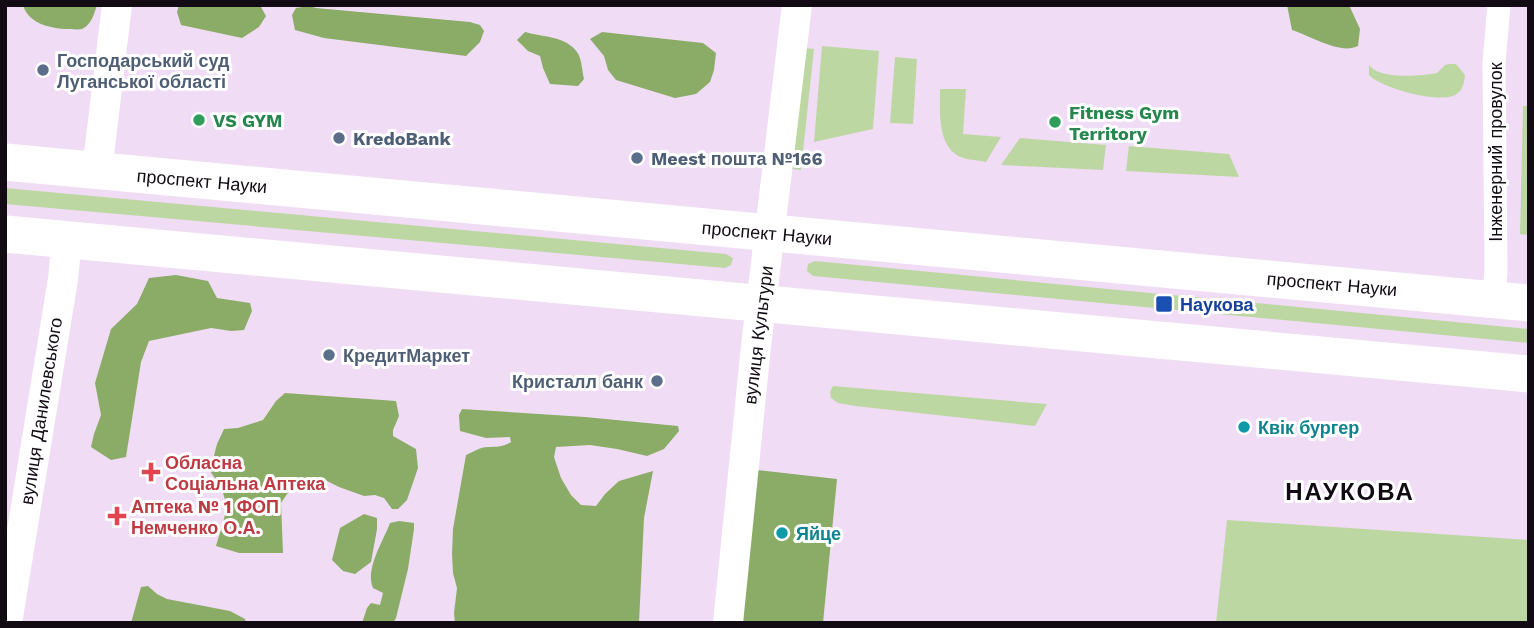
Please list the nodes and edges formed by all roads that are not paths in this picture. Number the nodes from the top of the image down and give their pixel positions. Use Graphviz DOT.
graph roads {
  1 [pos="117,5"];
  2 [pos="797,5"];
  3 [pos="1499,5"];
  4 [pos="5,162"];
  5 [pos="97,171"];
  6 [pos="770,233"];
  7 [pos="5,234"];
  8 [pos="67,240"];
  9 [pos="1511,301"];
  10 [pos="761,303"];
  11 [pos="1529,374"];
  12 [pos="7,623"];
  13 [pos="728,623"];
  1 -- 5 [label="street"];
  2 -- 6 [label="street, вулиця Культури"];
  3 -- 9 [label="street, Інженерний провулок"];
  4 -- 5 [label="main road, проспект Науки"];
  5 -- 6 [label="main road, проспект Науки"];
  6 -- 9 [label="main road, проспект Науки"];
  6 -- 10 [label="street, вулиця Культури"];
  7 -- 8 [label="main road"];
  8 -- 10 [label="main road"];
  8 -- 12 [label="street, вулиця Данилевського"];
  10 -- 11 [label="main road"];
  10 -- 13 [label="street, вулиця Культури"];
}
